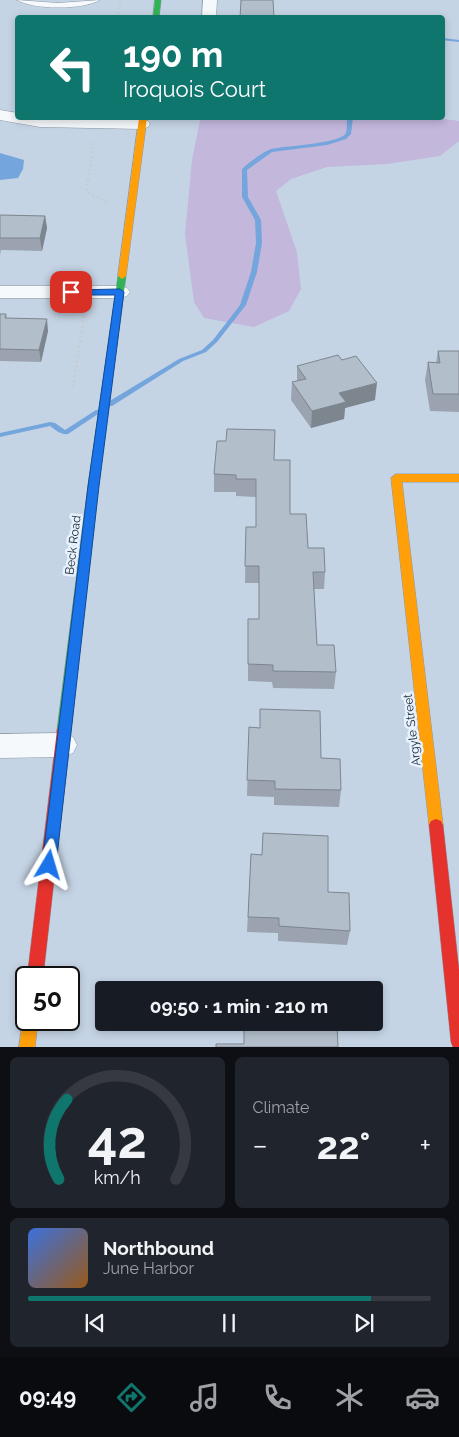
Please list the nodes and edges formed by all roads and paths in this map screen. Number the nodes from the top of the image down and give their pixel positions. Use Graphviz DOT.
graph roads {
  1 [pos="20,0"];
  2 [pos="97,0"];
  3 [pos="121,0"];
  4 [pos="158,0"];
  5 [pos="210,0"];
  6 [pos="118,15"];
  7 [pos="156,15"];
  8 [pos="209,15"];
  9 [pos="15,111"];
  10 [pos="0,113"];
  11 [pos="15,116"];
  12 [pos="31,120"];
  13 [pos="143,121"];
  14 [pos="96,124"];
  15 [pos="106,205"];
  16 [pos="0,292"];
  17 [pos="89,292"];
  18 [pos="120,292"];
  19 [pos="73,387"];
  20 [pos="459,478"];
  21 [pos="63,745"];
  22 [pos="0,746"];
  23 [pos="36,966"];
  24 [pos="29,1031"];
  25 [pos="459,1042"];
  26 [pos="27,1047"];
  1 -- 2 [label="lane"];
  3 -- 6 [label="path"];
  4 -- 7 [label="main road"];
  5 -- 8 [label="street"];
  9 -- 10 [label="street"];
  10 -- 11 [label="street"];
  12 -- 14 [label="street"];
  13 -- 14 [label="street"];
  13 -- 18 [label="main road, Beck Road"];
  14 -- 15 [label="path"];
  16 -- 17 [label="street"];
  17 -- 18 [label="street"];
  17 -- 19 [label="path"];
  18 -- 21 [label="main road, Beck Road"];
  20 -- 25 [label="main road, Argyle Street"];
  21 -- 22 [label="street"];
  21 -- 23 [label="main road, Beck Road"];
  24 -- 26 [label="main road"];
}
